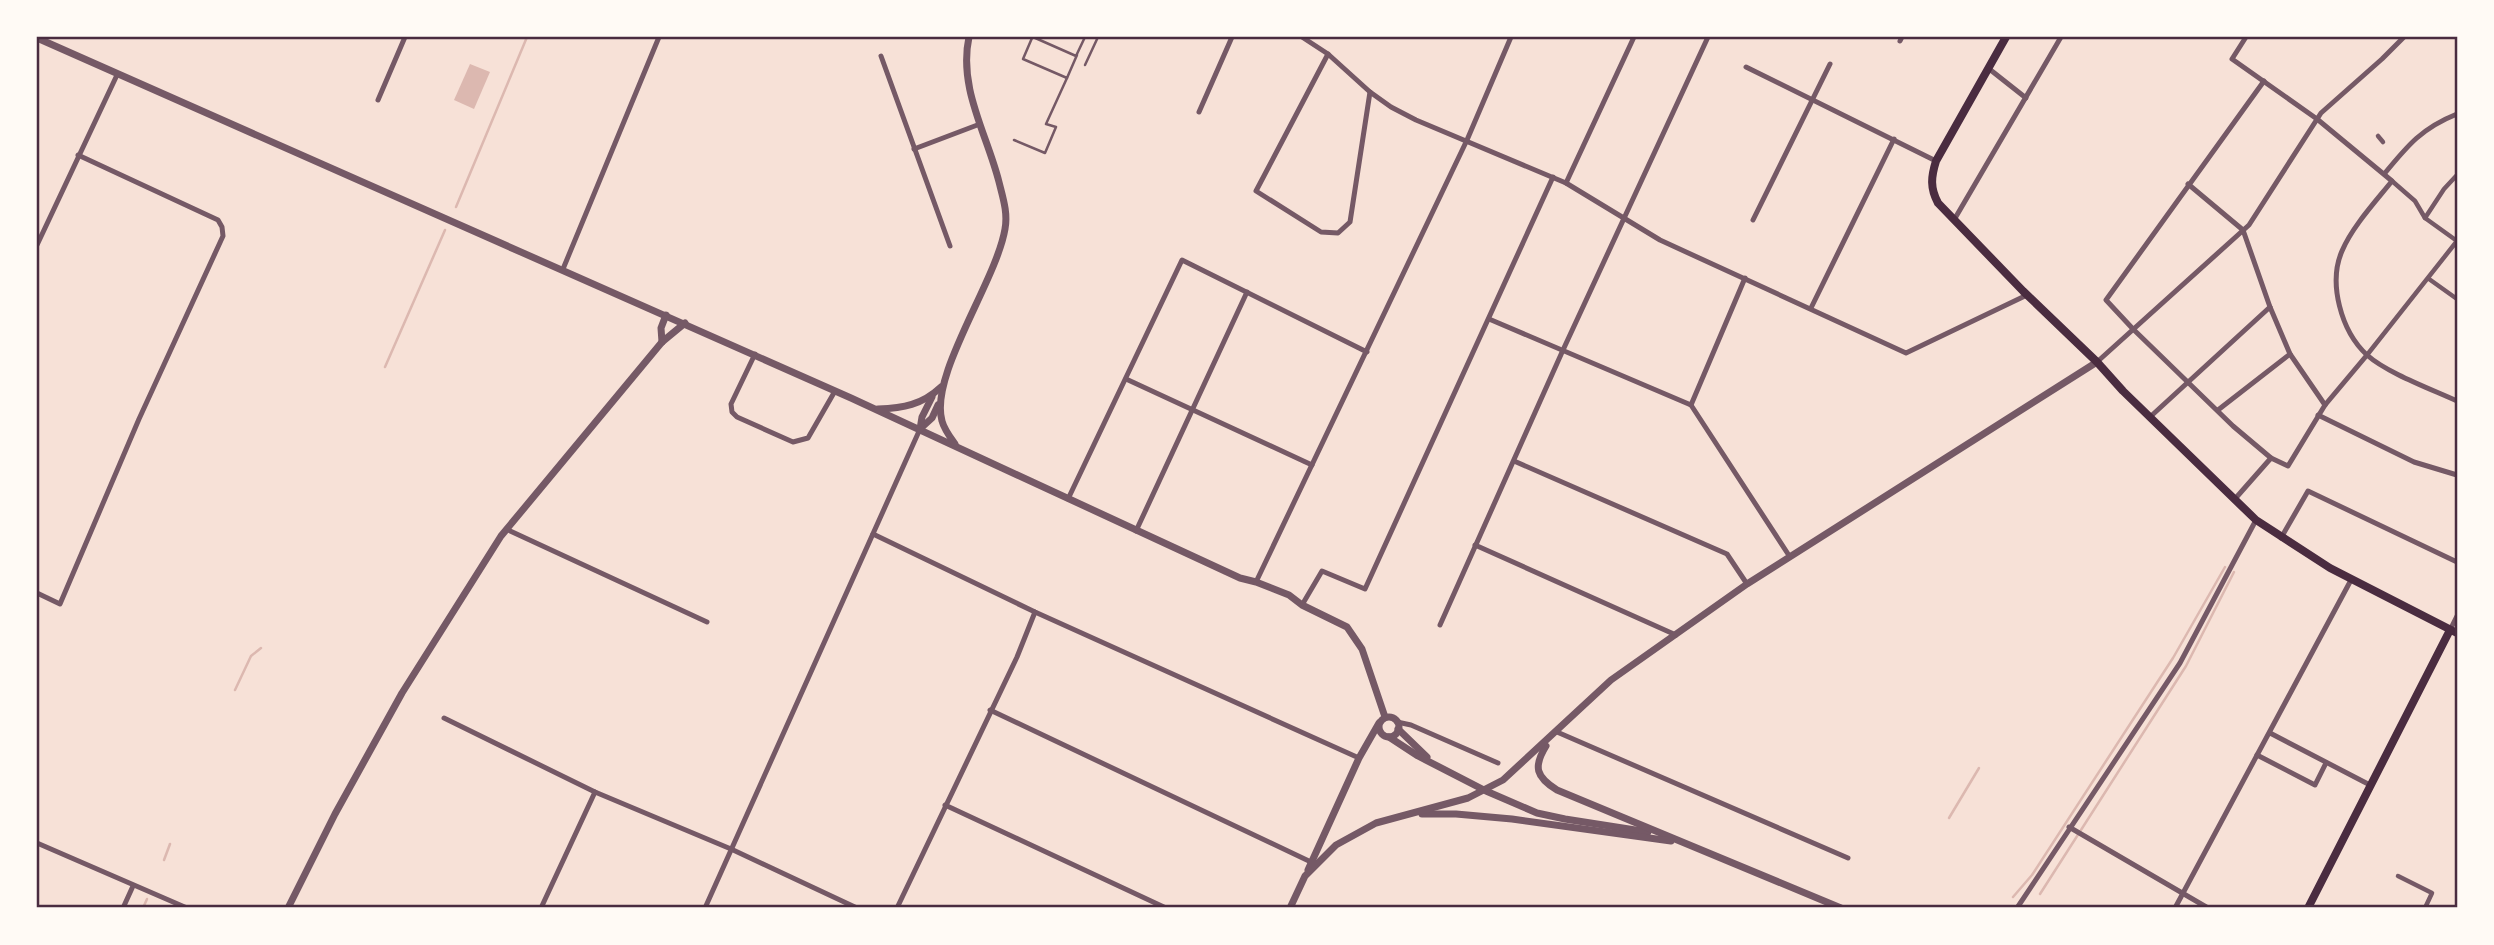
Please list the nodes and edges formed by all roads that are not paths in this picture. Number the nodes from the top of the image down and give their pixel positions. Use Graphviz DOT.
graph roads {
  1 [pos="405,37"];
  2 [pos="659,37"];
  3 [pos="969,37"];
  4 [pos="1032,37"];
  5 [pos="1085,37"];
  6 [pos="1098,37"];
  7 [pos="1233,37"];
  8 [pos="1302,37"];
  9 [pos="1510,37"];
  10 [pos="1634,37"];
  11 [pos="1708,37"];
  12 [pos="2006,37"];
  13 [pos="2061,37"];
  14 [pos="2246,37"];
  15 [pos="2404,37"];
  16 [pos="37,38"];
  17 [pos="48,40"];
  18 [pos="1328,54"];
  19 [pos="1077,55"];
  20 [pos="881,56"];
  21 [pos="1830,64"];
  22 [pos="1085,65"];
  23 [pos="1746,67"];
  24 [pos="1989,68"];
  25 [pos="117,75"];
  26 [pos="1067,78"];
  27 [pos="2264,81"];
  28 [pos="1370,92"];
  29 [pos="2026,97"];
  30 [pos="1813,99"];
  31 [pos="378,100"];
  32 [pos="1199,112"];
  33 [pos="2457,114"];
  34 [pos="2317,119"];
  35 [pos="980,124"];
  36 [pos="2378,136"];
  37 [pos="1894,139"];
  38 [pos="1014,140"];
  39 [pos="1467,140"];
  40 [pos="2383,142"];
  41 [pos="914,149"];
  42 [pos="78,155"];
  43 [pos="1936,161"];
  44 [pos="2385,173"];
  45 [pos="2457,174"];
  46 [pos="1553,177"];
  47 [pos="2392,181"];
  48 [pos="1566,183"];
  49 [pos="2188,184"];
  50 [pos="1625,218"];
  51 [pos="2425,218"];
  52 [pos="1753,220"];
  53 [pos="1954,220"];
  54 [pos="2243,230"];
  55 [pos="2457,241"];
  56 [pos="37,246"];
  57 [pos="950,246"];
  58 [pos="563,269"];
  59 [pos="1745,278"];
  60 [pos="2429,279"];
  61 [pos="1247,292"];
  62 [pos="2027,294"];
  63 [pos="2457,299"];
  64 [pos="2270,307"];
  65 [pos="1811,308"];
  66 [pos="666,314"];
  67 [pos="1489,319"];
  68 [pos="685,323"];
  69 [pos="2133,329"];
  70 [pos="662,342"];
  71 [pos="1563,350"];
  72 [pos="1367,352"];
  73 [pos="754,354"];
  74 [pos="2290,354"];
  75 [pos="2367,355"];
  76 [pos="2097,362"];
  77 [pos="1126,379"];
  78 [pos="2188,380"];
  79 [pos="835,390"];
  80 [pos="938,395"];
  81 [pos="2457,401"];
  82 [pos="1690,405"];
  83 [pos="2325,405"];
  84 [pos="877,409"];
  85 [pos="2218,410"];
  86 [pos="1193,412"];
  87 [pos="2318,415"];
  88 [pos="2150,418"];
  89 [pos="920,429"];
  90 [pos="957,446"];
  91 [pos="2271,458"];
  92 [pos="1514,461"];
  93 [pos="1312,465"];
  94 [pos="2457,475"];
  95 [pos="1068,499"];
  96 [pos="2234,500"];
  97 [pos="2256,520"];
  98 [pos="506,529"];
  99 [pos="1136,531"];
  100 [pos="873,534"];
  101 [pos="2281,538"];
  102 [pos="1475,545"];
  103 [pos="1790,557"];
  104 [pos="2457,562"];
  105 [pos="2351,579"];
  106 [pos="1256,582"];
  107 [pos="1747,584"];
  108 [pos="37,593"];
  109 [pos="1302,605"];
  110 [pos="1035,612"];
  111 [pos="2457,615"];
  112 [pos="707,622"];
  113 [pos="1440,625"];
  114 [pos="2454,632"];
  115 [pos="1676,635"];
  116 [pos="990,710"];
  117 [pos="444,718"];
  118 [pos="1382,720"];
  119 [pos="1398,726"];
  120 [pos="2270,733"];
  121 [pos="1555,734"];
  122 [pos="1389,737"];
  123 [pos="2257,755"];
  124 [pos="1359,758"];
  125 [pos="1499,763"];
  126 [pos="2326,763"];
  127 [pos="1439,766"];
  128 [pos="2370,785"];
  129 [pos="1486,790"];
  130 [pos="595,792"];
  131 [pos="945,805"];
  132 [pos="1398,816"];
  133 [pos="2069,827"];
  134 [pos="1682,842"];
  135 [pos="37,843"];
  136 [pos="731,849"];
  137 [pos="1848,858"];
  138 [pos="1311,862"];
  139 [pos="1305,876"];
  140 [pos="2398,876"];
  141 [pos="133,886"];
  142 [pos="2182,894"];
  143 [pos="123,908"];
  144 [pos="187,908"];
  145 [pos="288,908"];
  146 [pos="541,908"];
  147 [pos="705,908"];
  148 [pos="857,908"];
  149 [pos="897,908"];
  150 [pos="1166,908"];
  151 [pos="1290,908"];
  152 [pos="1841,908"];
  153 [pos="2017,908"];
  154 [pos="2175,908"];
  155 [pos="2208,908"];
  156 [pos="2308,908"];
  157 [pos="2425,908"];
  1 -- 31 [label="street"];
  2 -- 58 [label="street"];
  3 -- 35 [label="street"];
  4 -- 19 [label="lane"];
  4 -- 26 [label="lane"];
  5 -- 19 [label="lane"];
  6 -- 22 [label="lane"];
  7 -- 32 [label="street"];
  8 -- 18 [label="street"];
  9 -- 39 [label="street"];
  10 -- 48 [label="street"];
  11 -- 50 [label="street"];
  12 -- 24 [label="main road"];
  13 -- 29 [label="street"];
  14 -- 27 [label="street"];
  15 -- 34 [label="street"];
  16 -- 17 [label="street"];
  17 -- 25 [label="street"];
  18 -- 28 [label="street"];
  18 -- 28 [label="street"];
  19 -- 26 [label="lane"];
  20 -- 41 [label="street"];
  21 -- 30 [label="street"];
  23 -- 30 [label="street"];
  24 -- 29 [label="street"];
  24 -- 43 [label="main road"];
  25 -- 42 [label="street"];
  25 -- 58 [label="street"];
  26 -- 38 [label="lane"];
  27 -- 34 [label="street"];
  27 -- 49 [label="street"];
  28 -- 39 [label="street"];
  29 -- 53 [label="street"];
  30 -- 37 [label="street"];
  30 -- 52 [label="street"];
  33 -- 44 [label="street"];
  34 -- 44 [label="street"];
  34 -- 54 [label="street"];
  35 -- 41 [label="street"];
  35 -- 80 [label="street"];
  36 -- 40 [label="street"];
  37 -- 43 [label="street"];
  37 -- 65 [label="street"];
  39 -- 46 [label="street"];
  39 -- 72 [label="street"];
  41 -- 57 [label="street"];
  42 -- 56 [label="street"];
  42 -- 108 [label="street"];
  43 -- 53 [label="main road"];
  44 -- 47 [label="street"];
  45 -- 51 [label="street"];
  46 -- 48 [label="street"];
  46 -- 67 [label="street"];
  47 -- 51 [label="street"];
  47 -- 75 [label="street"];
  48 -- 50 [label="street"];
  49 -- 54 [label="street"];
  49 -- 69 [label="street"];
  50 -- 59 [label="street"];
  50 -- 71 [label="street"];
  51 -- 55 [label="street"];
  53 -- 62 [label="main road"];
  54 -- 64 [label="street"];
  54 -- 69 [label="street"];
  55 -- 60 [label="street"];
  58 -- 66 [label="street"];
  59 -- 65 [label="street"];
  59 -- 82 [label="street"];
  60 -- 63 [label="street"];
  60 -- 75 [label="street"];
  61 -- 72 [label="street"];
  61 -- 77 [label="street"];
  61 -- 86 [label="street"];
  62 -- 65 [label="street"];
  62 -- 76 [label="main road"];
  64 -- 74 [label="street"];
  64 -- 78 [label="street"];
  66 -- 68 [label="street"];
  66 -- 70 [label="street"];
  67 -- 71 [label="street"];
  67 -- 109 [label="street"];
  68 -- 70 [label="street"];
  68 -- 73 [label="street"];
  69 -- 76 [label="street"];
  69 -- 78 [label="street"];
  70 -- 98 [label="street"];
  71 -- 82 [label="street"];
  71 -- 92 [label="street"];
  72 -- 93 [label="street"];
  73 -- 79 [label="street"];
  73 -- 79 [label="street"];
  74 -- 83 [label="street"];
  74 -- 85 [label="street"];
  75 -- 81 [label="street"];
  75 -- 83 [label="street"];
  76 -- 88 [label="main road"];
  76 -- 103 [label="street"];
  77 -- 86 [label="street"];
  77 -- 95 [label="street"];
  78 -- 85 [label="street"];
  78 -- 88 [label="street"];
  79 -- 84 [label="street"];
  80 -- 84 [label="street"];
  80 -- 89 [label="street"];
  80 -- 90 [label="street"];
  82 -- 103 [label="street"];
  83 -- 87 [label="street"];
  84 -- 89 [label="street"];
  85 -- 91 [label="street"];
  86 -- 93 [label="street"];
  86 -- 99 [label="street"];
  87 -- 91 [label="street"];
  87 -- 94 [label="street"];
  88 -- 96 [label="main road"];
  89 -- 90 [label="street"];
  89 -- 100 [label="street"];
  90 -- 95 [label="street"];
  91 -- 96 [label="street"];
  92 -- 102 [label="street"];
  92 -- 107 [label="street"];
  93 -- 106 [label="street"];
  95 -- 99 [label="street"];
  96 -- 97 [label="main road"];
  97 -- 101 [label="main road"];
  97 -- 133 [label="street"];
  98 -- 112 [label="street"];
  98 -- 145 [label="street"];
  99 -- 106 [label="street"];
  100 -- 110 [label="street"];
  100 -- 136 [label="street"];
  101 -- 104 [label="street"];
  101 -- 105 [label="main road"];
  102 -- 113 [label="street"];
  102 -- 115 [label="street"];
  103 -- 107 [label="street"];
  105 -- 114 [label="main road"];
  105 -- 120 [label="street"];
  106 -- 109 [label="street"];
  107 -- 115 [label="street"];
  109 -- 118 [label="street"];
  110 -- 116 [label="street"];
  110 -- 124 [label="street"];
  111 -- 114 [label="street"];
  114 -- 128 [label="main road"];
  115 -- 121 [label="street"];
  116 -- 131 [label="street"];
  116 -- 138 [label="street"];
  117 -- 130 [label="street"];
  118 -- 119 [label="street"];
  118 -- 122 [label="street"];
  118 -- 124 [label="street"];
  119 -- 122 [label="street"];
  119 -- 125 [label="street"];
  119 -- 127 [label="street"];
  120 -- 123 [label="street"];
  120 -- 126 [label="street"];
  121 -- 129 [label="street"];
  121 -- 134 [label="street"];
  121 -- 137 [label="street"];
  122 -- 127 [label="street"];
  123 -- 126 [label="street"];
  123 -- 142 [label="street"];
  124 -- 138 [label="street"];
  126 -- 128 [label="street"];
  127 -- 129 [label="street"];
  128 -- 156 [label="main road"];
  129 -- 132 [label="street"];
  129 -- 134 [label="street"];
  130 -- 136 [label="street"];
  130 -- 146 [label="street"];
  131 -- 149 [label="street"];
  131 -- 150 [label="street"];
  132 -- 134 [label="street"];
  132 -- 139 [label="street"];
  133 -- 142 [label="street"];
  133 -- 153 [label="street"];
  134 -- 152 [label="street"];
  135 -- 141 [label="street"];
  136 -- 147 [label="street"];
  136 -- 148 [label="street"];
  138 -- 139 [label="street"];
  139 -- 151 [label="street"];
  140 -- 157 [label="street"];
  141 -- 143 [label="street"];
  141 -- 144 [label="street"];
  142 -- 154 [label="street"];
  142 -- 155 [label="street"];
}
